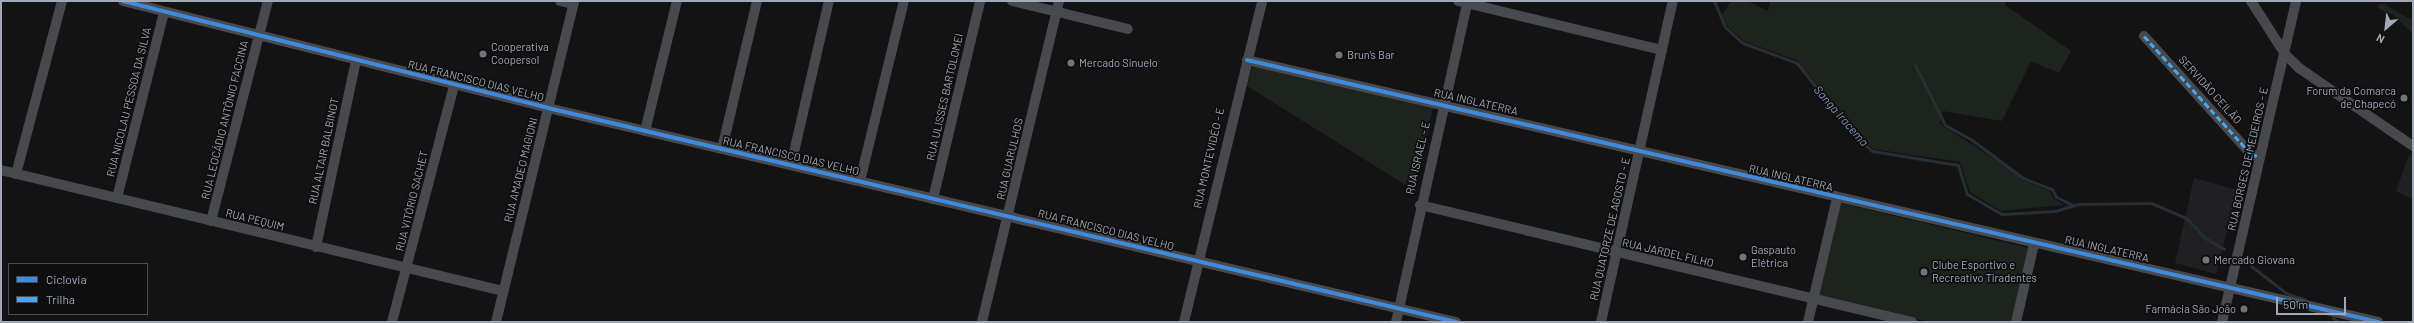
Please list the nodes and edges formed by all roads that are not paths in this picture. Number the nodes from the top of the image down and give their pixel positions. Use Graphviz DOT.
graph roads {
  1 [pos="62,1"];
  2 [pos="123,1"];
  3 [pos="268,1"];
  4 [pos="560,1"];
  5 [pos="676,1"];
  6 [pos="757,1"];
  7 [pos="829,1"];
  8 [pos="904,1"];
  9 [pos="980,1"];
  10 [pos="1012,1"];
  11 [pos="1262,1"];
  12 [pos="1673,1"];
  13 [pos="2251,1"];
  14 [pos="2296,1"];
  15 [pos="1464,2"];
  16 [pos="574,3"];
  17 [pos="1058,6"];
  18 [pos="164,12"];
  19 [pos="1128,29"];
  20 [pos="259,36"];
  21 [pos="2144,36"];
  22 [pos="1662,50"];
  23 [pos="2285,54"];
  24 [pos="356,60"];
  25 [pos="1247,60"];
  26 [pos="454,84"];
  27 [pos="1443,104"];
  28 [pos="548,108"];
  29 [pos="645,131"];
  30 [pos="2413,146"];
  31 [pos="722,149"];
  32 [pos="1640,151"];
  33 [pos="2260,157"];
  34 [pos="791,165"];
  35 [pos="1,170"];
  36 [pos="16,174"];
  37 [pos="860,181"];
  38 [pos="116,198"];
  39 [pos="1837,198"];
  40 [pos="933,199"];
  41 [pos="1420,206"];
  42 [pos="1009,216"];
  43 [pos="211,221"];
  44 [pos="2034,244"];
  45 [pos="316,247"];
  46 [pos="1617,254"];
  47 [pos="1197,262"];
  48 [pos="408,268"];
  49 [pos="2230,289"];
  50 [pos="504,291"];
  51 [pos="1814,299"];
  52 [pos="1399,308"];
  53 [pos="392,322"];
  54 [pos="496,322"];
  55 [pos="982,322"];
  56 [pos="1184,322"];
  57 [pos="1396,322"];
  58 [pos="1456,322"];
  59 [pos="1602,322"];
  60 [pos="1808,322"];
  61 [pos="1912,322"];
  62 [pos="2016,322"];
  63 [pos="2222,322"];
  64 [pos="2378,322"];
  1 -- 36 [label="street"];
  2 -- 18 [label="street, RUA FRANCISCO DIAS VELHO"];
  3 -- 20 [label="street, RUA LEOCÁDIO ANTÔNIO FACCINA"];
  4 -- 16 [label="street"];
  5 -- 29 [label="street"];
  6 -- 31 [label="street"];
  7 -- 34 [label="street"];
  8 -- 37 [label="street"];
  9 -- 40 [label="street, RUA ULISSES BARTOLOMEI"];
  10 -- 17 [label="street"];
  11 -- 25 [label="street, RUA MONTEVIDÉO - E"];
  12 -- 22 [label="street, RUA QUATORZE DE AGOSTO - E"];
  13 -- 23 [label="street"];
  14 -- 23 [label="street, RUA BORGES DE MEDEIROS - E"];
  15 -- 22 [label="street"];
  15 -- 27 [label="street, RUA ISRAEL - E"];
  16 -- 28 [label="street, RUA AMADEO MAGIONI"];
  17 -- 19 [label="street"];
  17 -- 42 [label="street, RUA GUARULHOS"];
  18 -- 20 [label="street, RUA FRANCISCO DIAS VELHO"];
  18 -- 38 [label="street, RUA NICOLAU PESSOA DA SILVA"];
  20 -- 24 [label="street, RUA FRANCISCO DIAS VELHO"];
  20 -- 43 [label="street, RUA LEOCÁDIO ANTÔNIO FACCINA"];
  21 -- 33 [label="street, SERVIDÃO CEILÃO"];
  22 -- 32 [label="street, RUA QUATORZE DE AGOSTO - E"];
  23 -- 30 [label="street"];
  23 -- 33 [label="street, RUA BORGES DE MEDEIROS - E"];
  24 -- 26 [label="street, RUA FRANCISCO DIAS VELHO"];
  24 -- 45 [label="street, RUA ALTAIR BALBINOT"];
  25 -- 27 [label="street, RUA INGLATERRA"];
  25 -- 47 [label="street, RUA MONTEVIDÉO - E"];
  26 -- 28 [label="street, RUA FRANCISCO DIAS VELHO"];
  26 -- 48 [label="street, RUA VITÓRIO SACHET"];
  27 -- 32 [label="street, RUA INGLATERRA"];
  27 -- 41 [label="street, RUA ISRAEL - E"];
  28 -- 29 [label="street, RUA FRANCISCO DIAS VELHO"];
  28 -- 50 [label="street, RUA AMADEO MAGIONI"];
  29 -- 31 [label="street, RUA FRANCISCO DIAS VELHO"];
  31 -- 34 [label="street, RUA FRANCISCO DIAS VELHO"];
  32 -- 39 [label="street, RUA INGLATERRA"];
  32 -- 46 [label="street, RUA QUATORZE DE AGOSTO - E"];
  33 -- 49 [label="street, RUA BORGES DE MEDEIROS - E"];
  34 -- 37 [label="street, RUA FRANCISCO DIAS VELHO"];
  35 -- 36 [label="street, RUA PEQUIM"];
  36 -- 38 [label="street, RUA PEQUIM"];
  37 -- 40 [label="street, RUA FRANCISCO DIAS VELHO"];
  38 -- 43 [label="street, RUA PEQUIM"];
  39 -- 44 [label="street, RUA INGLATERRA"];
  39 -- 51 [label="street"];
  40 -- 42 [label="street, RUA FRANCISCO DIAS VELHO"];
  41 -- 46 [label="street, RUA JARDEL FILHO"];
  41 -- 52 [label="street, RUA ISRAEL - E"];
  42 -- 47 [label="street, RUA FRANCISCO DIAS VELHO"];
  42 -- 55 [label="street, RUA GUARULHOS"];
  43 -- 45 [label="street, RUA PEQUIM"];
  44 -- 49 [label="street, RUA INGLATERRA"];
  44 -- 62 [label="street"];
  45 -- 48 [label="street, RUA PEQUIM"];
  46 -- 51 [label="street, RUA JARDEL FILHO"];
  46 -- 59 [label="street, RUA QUATORZE DE AGOSTO - E"];
  47 -- 52 [label="street, RUA FRANCISCO DIAS VELHO"];
  47 -- 56 [label="street, RUA MONTEVIDÉO - E"];
  48 -- 50 [label="street, RUA PEQUIM"];
  48 -- 53 [label="street, RUA VITÓRIO SACHET"];
  49 -- 63 [label="street, RUA BORGES DE MEDEIROS - E"];
  49 -- 64 [label="street, RUA INGLATERRA"];
  50 -- 54 [label="street, RUA AMADEO MAGIONI"];
  51 -- 60 [label="street"];
  51 -- 61 [label="street, RUA JARDEL FILHO"];
  52 -- 57 [label="street, RUA ISRAEL - E"];
  52 -- 58 [label="street, RUA FRANCISCO DIAS VELHO"];
}
